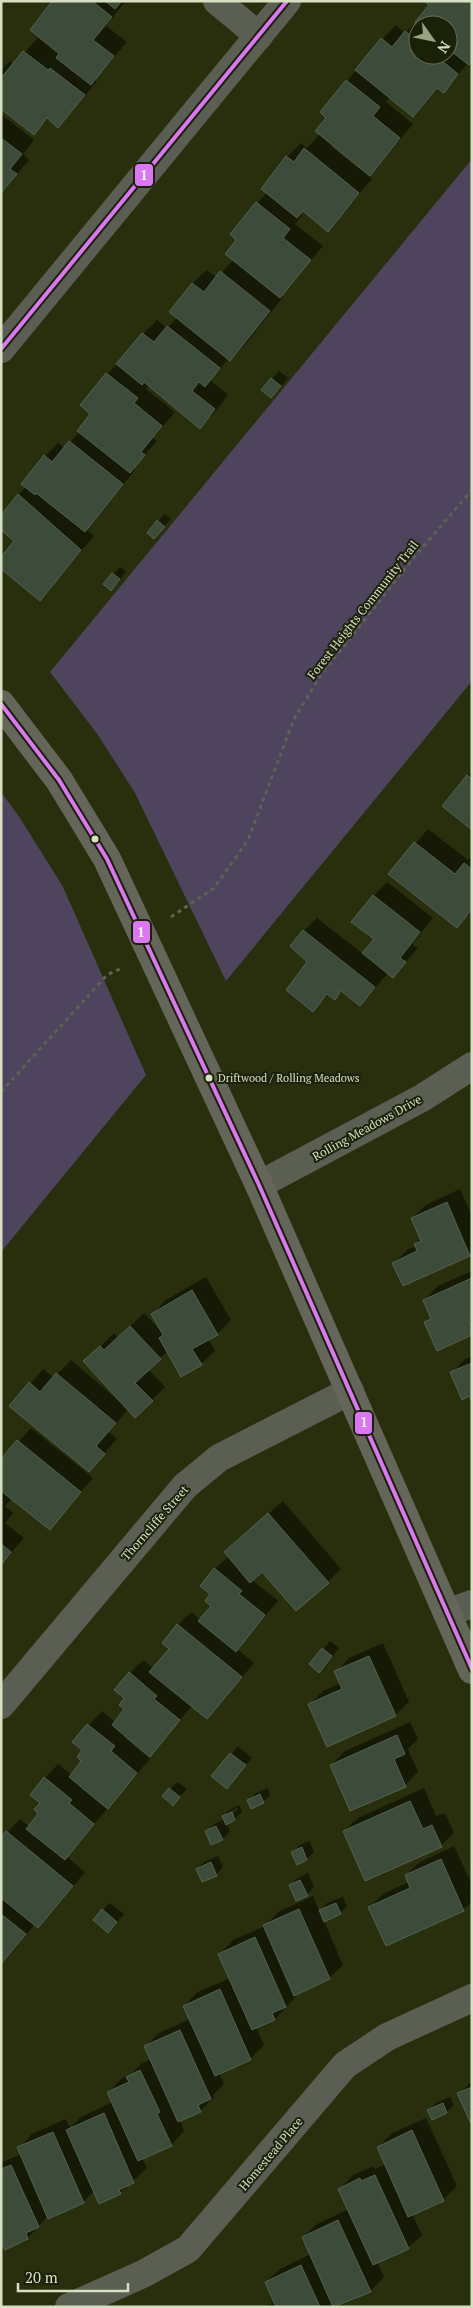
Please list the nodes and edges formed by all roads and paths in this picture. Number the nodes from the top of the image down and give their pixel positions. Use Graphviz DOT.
graph roads {
  1 [pos="216,1"];
  2 [pos="287,1"];
  3 [pos="259,36"];
  4 [pos="1,350"];
  5 [pos="472,490"];
  6 [pos="1,704"];
  7 [pos="169,919"];
  8 [pos="125,967"];
  9 [pos="472,1066"];
  10 [pos="1,1092"];
  11 [pos="259,1185"];
  12 [pos="350,1392"];
  13 [pos="460,1609"];
  14 [pos="472,1670"];
  15 [pos="1,1705"];
  16 [pos="472,1998"];
  17 [pos="69,2307"];
  1 -- 3 [label="street"];
  2 -- 3 [label="street"];
  3 -- 4 [label="street"];
  5 -- 7 [label="path, Forest Heights Community Trail"];
  6 -- 11 [label="street"];
  8 -- 10 [label="path"];
  9 -- 11 [label="street, Rolling Meadows Drive"];
  11 -- 12 [label="street"];
  12 -- 13 [label="street"];
  12 -- 15 [label="street, Thorncliffe Street"];
  13 -- 14 [label="street"];
  16 -- 17 [label="street, Homestead Place"];
}
